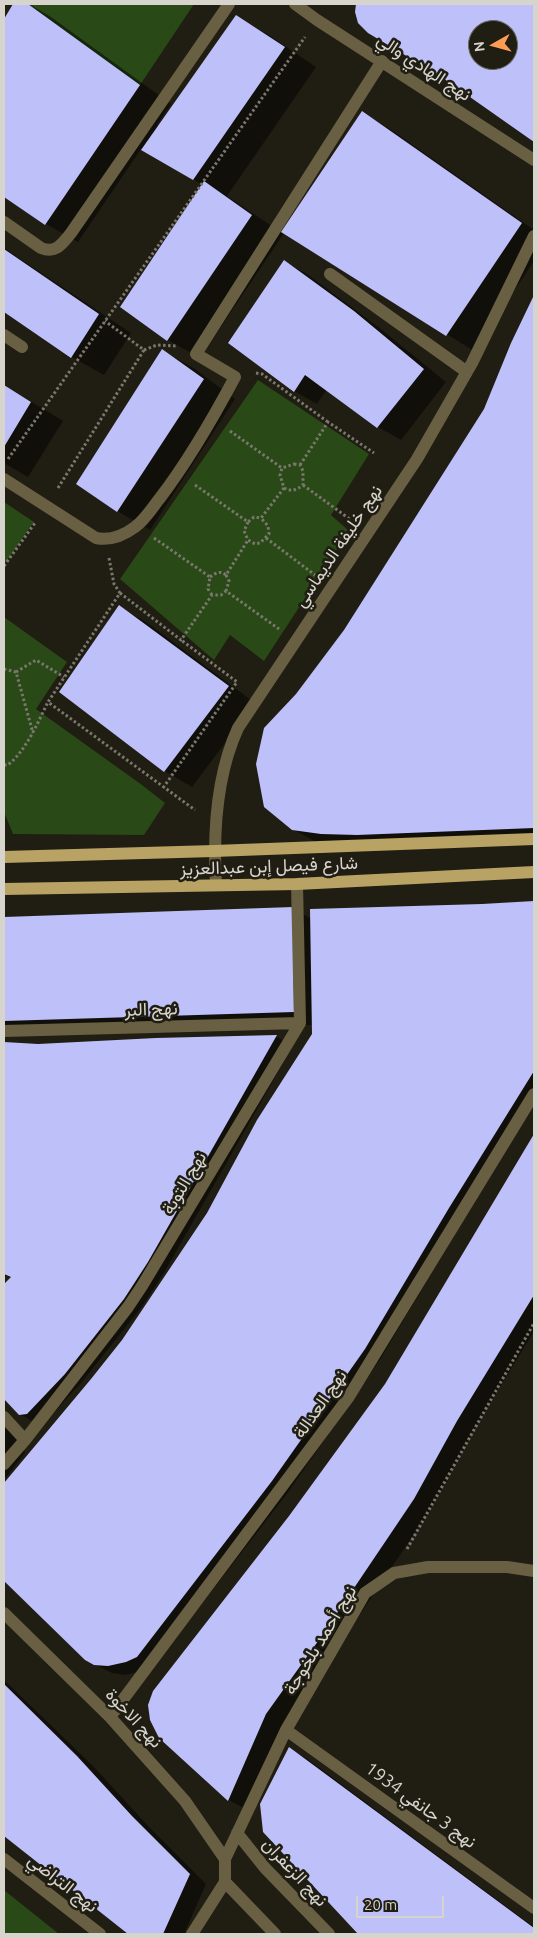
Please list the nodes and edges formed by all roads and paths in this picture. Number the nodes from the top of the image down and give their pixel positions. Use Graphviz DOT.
graph roads {
  1 [pos="229,4"];
  2 [pos="298,5"];
  3 [pos="317,20"];
  4 [pos="382,61"];
  5 [pos="534,160"];
  6 [pos="4,222"];
  7 [pos="534,236"];
  8 [pos="330,274"];
  9 [pos="104,321"];
  10 [pos="4,335"];
  11 [pos="22,347"];
  12 [pos="144,350"];
  13 [pos="196,354"];
  14 [pos="467,372"];
  15 [pos="234,377"];
  16 [pos="213,419"];
  17 [pos="328,422"];
  18 [pos="374,452"];
  19 [pos="300,465"];
  20 [pos="4,466"];
  21 [pos="282,468"];
  22 [pos="179,474"];
  23 [pos="4,479"];
  24 [pos="303,485"];
  25 [pos="284,488"];
  26 [pos="46,507"];
  27 [pos="261,518"];
  28 [pos="248,522"];
  29 [pos="136,526"];
  30 [pos="368,532"];
  31 [pos="266,538"];
  32 [pos="106,540"];
  33 [pos="248,540"];
  34 [pos="4,566"];
  35 [pos="226,575"];
  36 [pos="210,577"];
  37 [pos="331,587"];
  38 [pos="226,591"];
  39 [pos="120,593"];
  40 [pos="212,595"];
  41 [pos="182,640"];
  42 [pos="295,641"];
  43 [pos="4,669"];
  44 [pos="16,672"];
  45 [pos="64,677"];
  46 [pos="48,702"];
  47 [pos="33,733"];
  48 [pos="4,765"];
  49 [pos="163,788"];
  50 [pos="216,825"];
  51 [pos="534,839"];
  52 [pos="214,851"];
  53 [pos="4,856"];
  54 [pos="534,872"];
  55 [pos="297,884"];
  56 [pos="216,885"];
  57 [pos="4,889"];
  58 [pos="300,1023"];
  59 [pos="4,1031"];
  60 [pos="534,1094"];
  61 [pos="534,1324"];
  62 [pos="4,1418"];
  63 [pos="25,1440"];
  64 [pos="4,1464"];
  65 [pos="534,1571"];
  66 [pos="394,1573"];
  67 [pos="4,1613"];
  68 [pos="110,1717"];
  69 [pos="286,1730"];
  70 [pos="237,1833"];
  71 [pos="4,1859"];
  72 [pos="225,1859"];
  73 [pos="225,1882"];
  74 [pos="534,1908"];
  75 [pos="100,1934"];
  76 [pos="192,1934"];
  77 [pos="275,1934"];
  78 [pos="329,1934"];
  1 -- 6 [label="street"];
  2 -- 3 [label="street, نهج الهادي والي"];
  3 -- 4 [label="street, نهج الهادي والي"];
  3 -- 9 [label="path"];
  4 -- 5 [label="street, نهج الهادي والي"];
  4 -- 13 [label="street"];
  7 -- 14 [label="street, نهج خليفة الديماسي"];
  8 -- 14 [label="street"];
  9 -- 12 [label="path"];
  9 -- 20 [label="path"];
  10 -- 11 [label="street"];
  12 -- 13 [label="path"];
  12 -- 26 [label="path"];
  13 -- 15 [label="street"];
  14 -- 30 [label="street, نهج خليفة الديماسي"];
  15 -- 16 [label="street"];
  15 -- 17 [label="path"];
  16 -- 21 [label="path"];
  16 -- 22 [label="street"];
  17 -- 18 [label="path"];
  17 -- 19 [label="path"];
  19 -- 21 [label="path"];
  19 -- 24 [label="path"];
  21 -- 25 [label="path"];
  22 -- 28 [label="path"];
  22 -- 29 [label="street"];
  23 -- 26 [label="street"];
  24 -- 25 [label="path"];
  24 -- 30 [label="path"];
  25 -- 27 [label="path"];
  26 -- 32 [label="street"];
  26 -- 34 [label="path"];
  27 -- 28 [label="path"];
  27 -- 31 [label="path"];
  28 -- 33 [label="path"];
  29 -- 32 [label="street"];
  29 -- 36 [label="path"];
  30 -- 37 [label="street, نهج خليفة الديماسي"];
  31 -- 33 [label="path"];
  31 -- 37 [label="path"];
  32 -- 39 [label="path"];
  33 -- 35 [label="path"];
  35 -- 36 [label="path"];
  35 -- 38 [label="path"];
  36 -- 40 [label="path"];
  37 -- 42 [label="street, نهج خليفة الديماسي"];
  38 -- 40 [label="path"];
  38 -- 42 [label="path"];
  39 -- 41 [label="path"];
  39 -- 45 [label="path"];
  40 -- 41 [label="path"];
  41 -- 49 [label="path"];
  42 -- 50 [label="street, نهج خليفة الديماسي"];
  43 -- 44 [label="path"];
  44 -- 45 [label="path"];
  44 -- 47 [label="path"];
  45 -- 46 [label="path"];
  46 -- 47 [label="path"];
  46 -- 49 [label="path"];
  47 -- 48 [label="path"];
  49 -- 50 [label="path"];
  50 -- 52 [label="street, نهج خليفة الديماسي"];
  51 -- 52 [label="main road, شارع فيصل إبن عبدالعزيز"];
  52 -- 53 [label="main road, شارع فيصل إبن عبدالعزيز"];
  52 -- 56 [label="street, نهج خليفة الديماسي"];
  54 -- 55 [label="main road, شارع فيصل إبن عبدالعزيز"];
  55 -- 56 [label="main road, شارع فيصل إبن عبدالعزيز"];
  55 -- 58 [label="street"];
  56 -- 57 [label="main road, شارع فيصل إبن عبدالعزيز"];
  58 -- 59 [label="street, نهج البر"];
  58 -- 63 [label="street, نهج التوبة"];
  60 -- 68 [label="street, نهج العدالة"];
  61 -- 66 [label="path"];
  62 -- 63 [label="street"];
  63 -- 64 [label="street, نهج التوبة"];
  65 -- 66 [label="street, نهج أحمد بلخوجة"];
  66 -- 69 [label="street, نهج أحمد بلخوجة"];
  67 -- 68 [label="street, نهج الاخوة"];
  68 -- 72 [label="street, نهج الاخوة"];
  69 -- 70 [label="street, نهج أحمد بلخوجة"];
  69 -- 74 [label="street, نهج 3 جانفي 1934"];
  70 -- 72 [label="street, نهج أحمد بلخوجة"];
  70 -- 78 [label="street, نهج الزعفران"];
  71 -- 75 [label="street, نهج التراضي"];
  72 -- 73 [label="street"];
  73 -- 76 [label="street"];
  73 -- 77 [label="street"];
}
